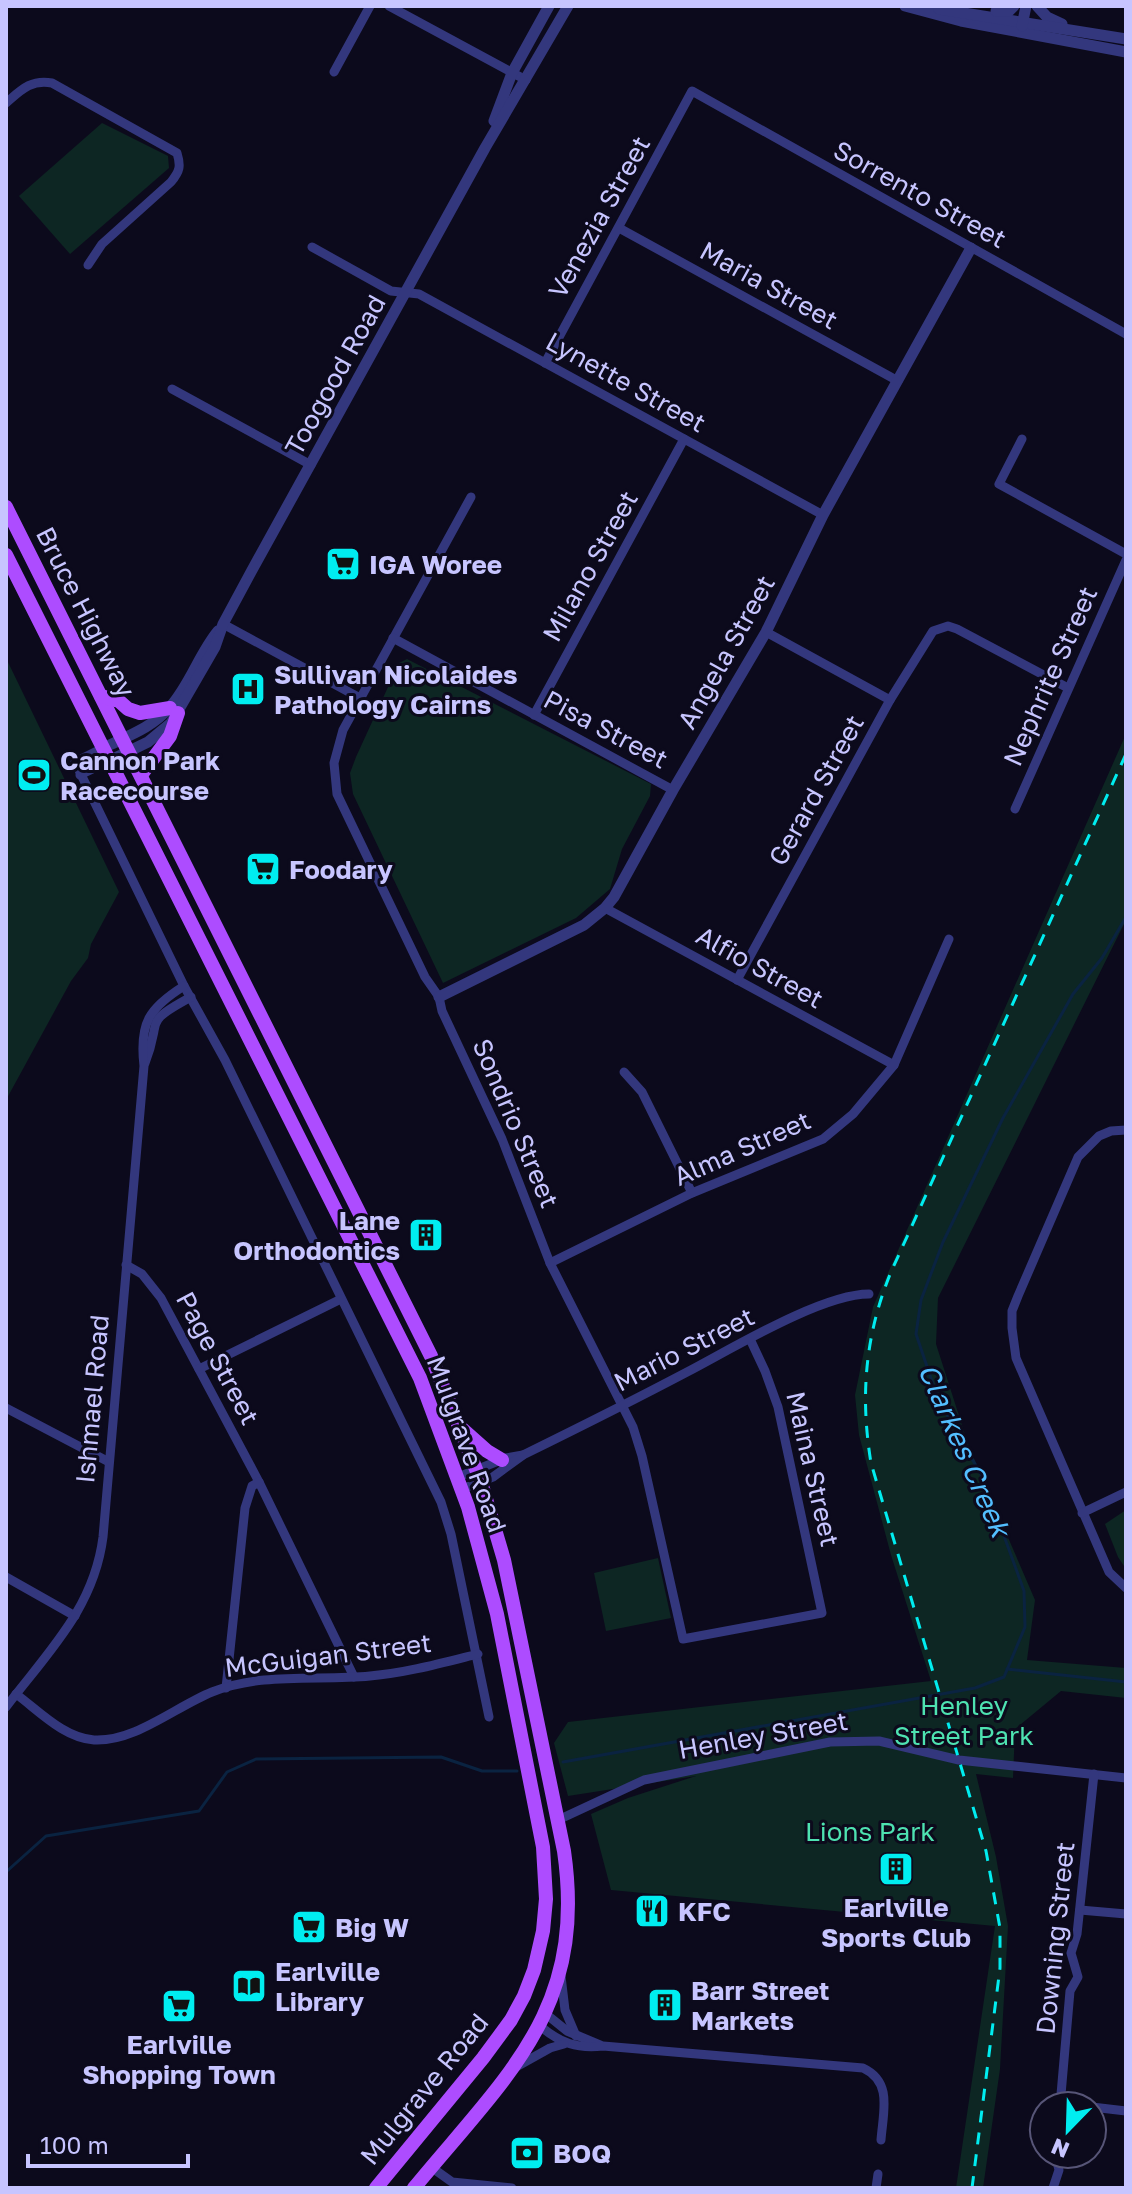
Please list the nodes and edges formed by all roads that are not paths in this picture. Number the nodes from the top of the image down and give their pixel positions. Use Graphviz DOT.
graph roads {
  1 [pos="370,6"];
  2 [pos="389,6"];
  3 [pos="549,6"];
  4 [pos="568,6"];
  5 [pos="907,6"];
  6 [pos="964,6"];
  7 [pos="1014,6"];
  8 [pos="1026,6"];
  9 [pos="1037,6"];
  10 [pos="1022,26"];
  11 [pos="1077,31"];
  12 [pos="1126,39"];
  13 [pos="1126,52"];
  14 [pos="334,72"];
  15 [pos="512,73"];
  16 [pos="526,80"];
  17 [pos="692,91"];
  18 [pos="6,103"];
  19 [pos="485,148"];
  20 [pos="619,228"];
  21 [pos="312,247"];
  22 [pos="971,248"];
  23 [pos="88,265"];
  24 [pos="405,293"];
  25 [pos="1126,334"];
  26 [pos="545,363"];
  27 [pos="898,381"];
  28 [pos="172,389"];
  29 [pos="684,439"];
  30 [pos="1022,439"];
  31 [pos="311,465"];
  32 [pos="471,497"];
  33 [pos="6,507"];
  34 [pos="823,515"];
  35 [pos="1126,554"];
  36 [pos="6,555"];
  37 [pos="1126,560"];
  38 [pos="223,624"];
  39 [pos="766,632"];
  40 [pos="393,638"];
  41 [pos="1068,688"];
  42 [pos="101,696"];
  43 [pos="360,698"];
  44 [pos="890,700"];
  45 [pos="174,710"];
  46 [pos="534,715"];
  47 [pos="126,745"];
  48 [pos="108,754"];
  49 [pos="80,775"];
  50 [pos="141,775"];
  51 [pos="673,790"];
  52 [pos="1015,809"];
  53 [pos="605,908"];
  54 [pos="949,939"];
  55 [pos="737,980"];
  56 [pos="184,986"];
  57 [pos="191,997"];
  58 [pos="439,997"];
  59 [pos="894,1065"];
  60 [pos="144,1066"];
  61 [pos="624,1072"];
  62 [pos="1126,1130"];
  63 [pos="692,1193"];
  64 [pos="550,1263"];
  65 [pos="126,1265"];
  66 [pos="869,1294"];
  67 [pos="341,1299"];
  68 [pos="750,1339"];
  69 [pos="199,1369"];
  70 [pos="623,1405"];
  71 [pos="6,1408"];
  72 [pos="460,1427"];
  73 [pos="523,1455"];
  74 [pos="502,1460"];
  75 [pos="109,1462"];
  76 [pos="479,1476"];
  77 [pos="259,1482"];
  78 [pos="460,1483"];
  79 [pos="1126,1492"];
  80 [pos="1082,1513"];
  81 [pos="6,1577"];
  82 [pos="1126,1588"];
  83 [pos="75,1616"];
  84 [pos="683,1639"];
  85 [pos="478,1654"];
  86 [pos="354,1677"];
  87 [pos="226,1688"];
  88 [pos="16,1694"];
  89 [pos="6,1707"];
  90 [pos="489,1717"];
  91 [pos="1094,1774"];
  92 [pos="1126,1778"];
  93 [pos="558,1820"];
  94 [pos="1080,1910"];
  95 [pos="1126,1914"];
  96 [pos="561,1972"];
  97 [pos="521,2002"];
  98 [pos="543,2020"];
  99 [pos="576,2036"];
  100 [pos="567,2044"];
  101 [pos="603,2046"];
  102 [pos="509,2072"];
  103 [pos="1061,2090"];
  104 [pos="881,2140"];
  105 [pos="431,2167"];
  106 [pos="878,2174"];
  107 [pos="376,2188"];
  108 [pos="414,2188"];
  109 [pos="512,2188"];
  110 [pos="876,2188"];
  1 -- 14 [label="street"];
  2 -- 15 [label="street"];
  3 -- 15 [label="street, Toogood Road"];
  4 -- 16 [label="street, Toogood Road"];
  5 -- 10 [label="street"];
  6 -- 7 [label="street"];
  8 -- 10 [label="street"];
  9 -- 11 [label="street"];
  10 -- 11 [label="street"];
  10 -- 13 [label="street"];
  11 -- 12 [label="street"];
  15 -- 16 [label="street"];
  15 -- 19 [label="street, Toogood Road"];
  16 -- 19 [label="street, Toogood Road"];
  17 -- 20 [label="street, Venezia Street"];
  17 -- 22 [label="street, Sorrento Street"];
  18 -- 23 [label="street"];
  19 -- 24 [label="street, Toogood Road"];
  20 -- 26 [label="street, Venezia Street"];
  20 -- 27 [label="street, Maria Street"];
  21 -- 24 [label="street, Lynette Street"];
  22 -- 25 [label="street, Sorrento Street"];
  22 -- 27 [label="street, Angela Street"];
  24 -- 26 [label="street, Lynette Street"];
  24 -- 31 [label="street, Toogood Road"];
  26 -- 29 [label="street, Lynette Street"];
  27 -- 34 [label="street, Angela Street"];
  28 -- 31 [label="street"];
  29 -- 34 [label="street, Lynette Street"];
  29 -- 46 [label="street, Milano Street"];
  30 -- 35 [label="street"];
  31 -- 38 [label="street, Toogood Road"];
  32 -- 40 [label="street, Sondrio Street"];
  33 -- 42 [label="main road, Bruce Highway"];
  34 -- 39 [label="street, Angela Street"];
  36 -- 48 [label="main road, Bruce Highway"];
  37 -- 41 [label="street, Nephrite Street"];
  38 -- 43 [label="street"];
  38 -- 45 [label="street, Toogood Road"];
  39 -- 44 [label="street"];
  39 -- 51 [label="street, Angela Street"];
  40 -- 43 [label="street, Sondrio Street"];
  40 -- 46 [label="street, Pisa Street"];
  41 -- 44 [label="street, Gerard Street"];
  41 -- 52 [label="street, Nephrite Street"];
  42 -- 45 [label="main road"];
  42 -- 47 [label="main road, Bruce Highway"];
  43 -- 58 [label="street, Sondrio Street"];
  44 -- 55 [label="street, Gerard Street"];
  45 -- 47 [label="street, Toogood Road"];
  45 -- 50 [label="main road"];
  46 -- 51 [label="street, Pisa Street"];
  47 -- 48 [label="street, Toogood Road"];
  47 -- 50 [label="main road, Mulgrave Road"];
  48 -- 49 [label="street"];
  48 -- 49 [label="street, Mulgrave Road"];
  48 -- 78 [label="main road, Mulgrave Road"];
  49 -- 56 [label="street, Mulgrave Road"];
  50 -- 72 [label="main road, Mulgrave Road"];
  51 -- 53 [label="street, Angela Street"];
  53 -- 55 [label="street, Alfio Street"];
  53 -- 58 [label="street, Angela Street"];
  54 -- 59 [label="street, Alma Street"];
  55 -- 59 [label="street, Alfio Street"];
  56 -- 57 [label="street, Mulgrave Road"];
  56 -- 60 [label="street, Ishmael Road"];
  57 -- 60 [label="street, Ishmael Road"];
  57 -- 67 [label="street, Mulgrave Road"];
  58 -- 64 [label="street, Sondrio Street"];
  59 -- 63 [label="street, Alma Street"];
  60 -- 65 [label="street, Ishmael Road"];
  61 -- 63 [label="street"];
  62 -- 80 [label="street"];
  63 -- 64 [label="street, Alma Street"];
  64 -- 70 [label="street, Sondrio Street"];
  65 -- 69 [label="street, Page Street"];
  65 -- 75 [label="street, Ishmael Road"];
  66 -- 68 [label="street, Mario Street"];
  67 -- 69 [label="street"];
  67 -- 85 [label="street, Mulgrave Road"];
  68 -- 70 [label="street, Mario Street"];
  68 -- 84 [label="street, Maina Street"];
  69 -- 77 [label="street, Page Street"];
  70 -- 73 [label="street, Mario Street"];
  70 -- 84 [label="street, Sondrio Street"];
  71 -- 75 [label="street"];
  72 -- 74 [label="main road"];
  72 -- 76 [label="main road, Mulgrave Road"];
  73 -- 74 [label="street, Mario Street"];
  73 -- 76 [label="street, Mario Street"];
  74 -- 76 [label="street, Mario Street"];
  75 -- 83 [label="street, Ishmael Road"];
  76 -- 78 [label="street, Mario Street"];
  76 -- 93 [label="main road, Mulgrave Road"];
  77 -- 86 [label="street, Page Street"];
  77 -- 87 [label="street"];
  78 -- 97 [label="main road, Mulgrave Road"];
  79 -- 80 [label="street"];
  80 -- 82 [label="street"];
  81 -- 83 [label="street"];
  83 -- 88 [label="street, Ishmael Road"];
  85 -- 86 [label="street, McGuigan Street"];
  85 -- 90 [label="street, Mulgrave Road"];
  86 -- 87 [label="street, McGuigan Street"];
  87 -- 88 [label="street, McGuigan Street"];
  88 -- 89 [label="street, Ishmael Road"];
  91 -- 92 [label="street, Henley Street"];
  91 -- 93 [label="street, Henley Street"];
  91 -- 94 [label="street, Downing Street"];
  93 -- 96 [label="main road, Mulgrave Road"];
  94 -- 95 [label="street"];
  94 -- 103 [label="street, Downing Street"];
  96 -- 98 [label="main road, Mulgrave Road"];
  96 -- 99 [label="street"];
  97 -- 98 [label="main road"];
  97 -- 107 [label="main road, Mulgrave Road"];
  98 -- 99 [label="street"];
  98 -- 100 [label="street"];
  98 -- 102 [label="main road, Mulgrave Road"];
  99 -- 101 [label="street"];
  100 -- 101 [label="street"];
  100 -- 102 [label="street"];
  101 -- 104 [label="street"];
  102 -- 105 [label="main road, Mulgrave Road"];
  105 -- 108 [label="main road, Mulgrave Road"];
  105 -- 109 [label="street"];
  106 -- 110 [label="street"];
}
